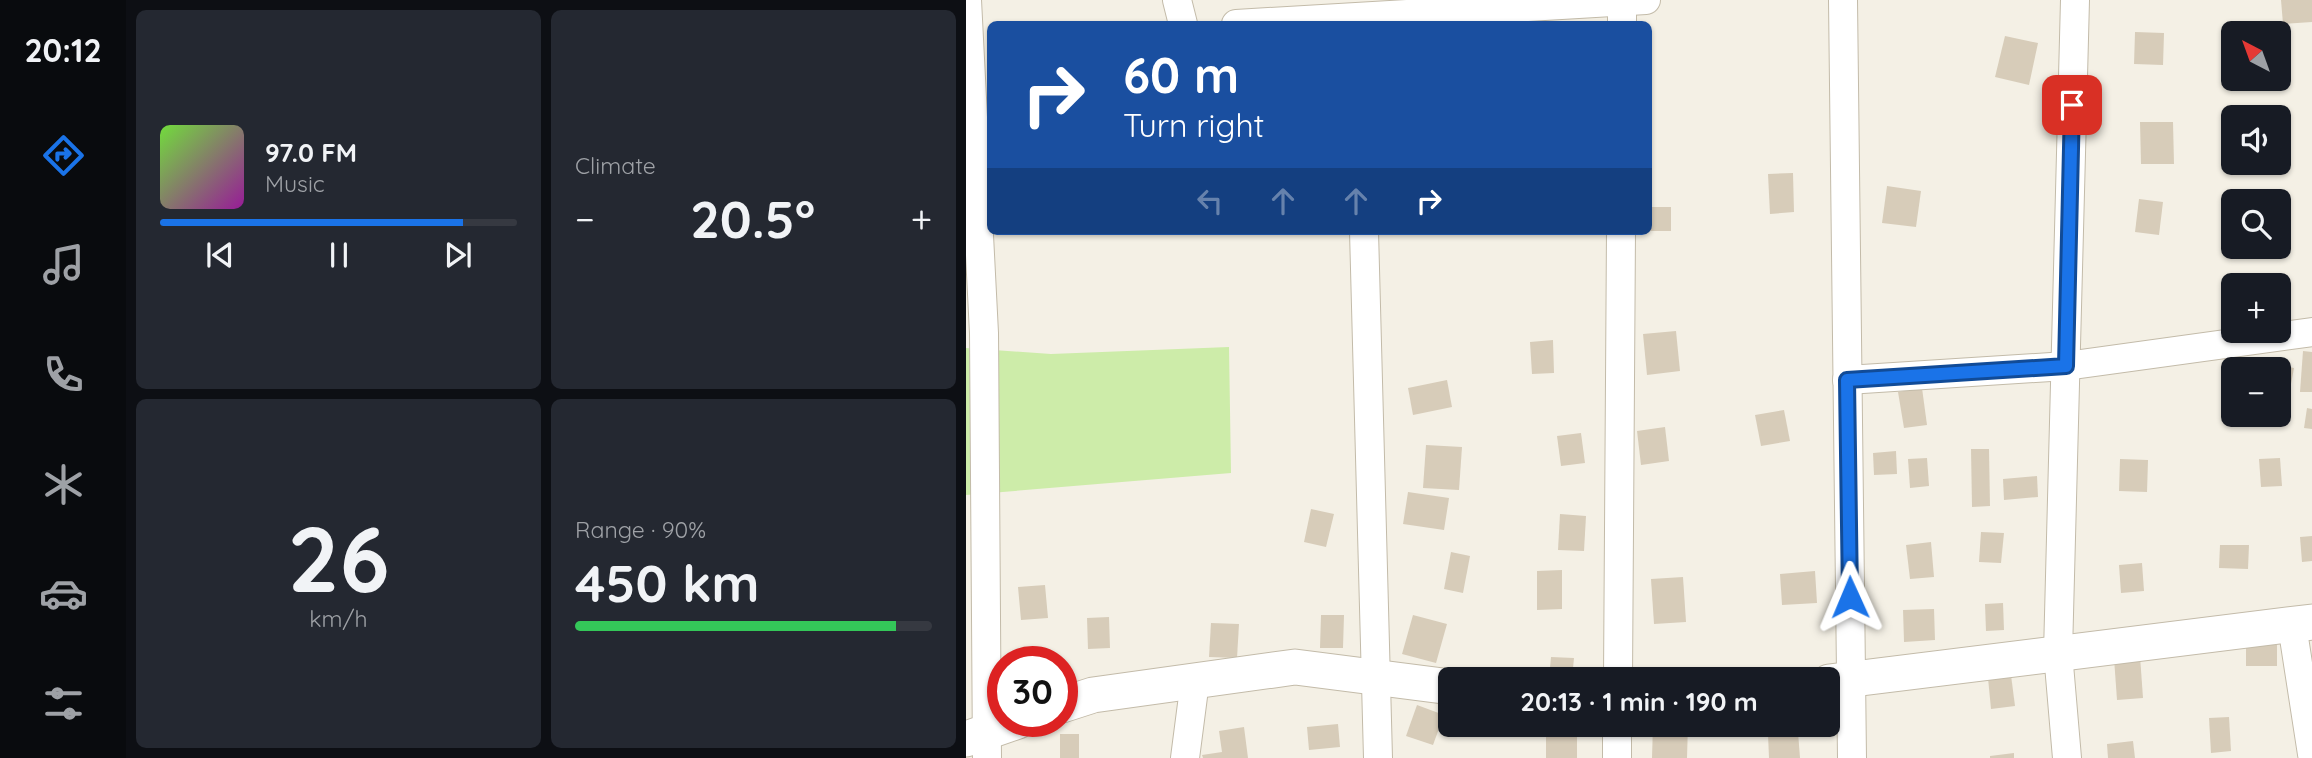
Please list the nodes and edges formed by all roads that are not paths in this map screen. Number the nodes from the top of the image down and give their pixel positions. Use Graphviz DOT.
graph roads {
  1 [pos="967,0"];
  2 [pos="1177,0"];
  3 [pos="1622,0"];
  4 [pos="1646,0"];
  5 [pos="1843,0"];
  6 [pos="2075,0"];
  7 [pos="1358,15"];
  8 [pos="1182,21"];
  9 [pos="1277,21"];
  10 [pos="1622,21"];
  11 [pos="1364,235"];
  12 [pos="1621,235"];
  13 [pos="2312,332"];
  14 [pos="2066,366"];
  15 [pos="1847,380"];
  16 [pos="2302,623"];
  17 [pos="2059,653"];
  18 [pos="1618,667"];
  19 [pos="1378,677"];
  20 [pos="1840,680"];
  21 [pos="1195,681"];
  22 [pos="1438,685"];
  23 [pos="1078,700"];
  24 [pos="1617,737"];
  25 [pos="979,743"];
  26 [pos="2312,754"];
  27 [pos="1185,758"];
  28 [pos="1378,758"];
  29 [pos="1617,758"];
  30 [pos="1852,758"];
  31 [pos="2067,758"];
  1 -- 25 [label="street"];
  2 -- 8 [label="street"];
  3 -- 4 [label="street"];
  3 -- 7 [label="street"];
  3 -- 10 [label="street"];
  5 -- 15 [label="street"];
  6 -- 14 [label="street"];
  7 -- 9 [label="street"];
  11 -- 19 [label="street"];
  12 -- 18 [label="street"];
  13 -- 14 [label="street"];
  14 -- 15 [label="street"];
  14 -- 17 [label="street"];
  15 -- 20 [label="street"];
  16 -- 17 [label="street"];
  16 -- 26 [label="street"];
  17 -- 20 [label="street"];
  17 -- 31 [label="street"];
  19 -- 21 [label="street"];
  19 -- 22 [label="street"];
  19 -- 28 [label="street"];
  20 -- 30 [label="street"];
  21 -- 23 [label="street"];
  21 -- 27 [label="street"];
  24 -- 29 [label="street"];
}
